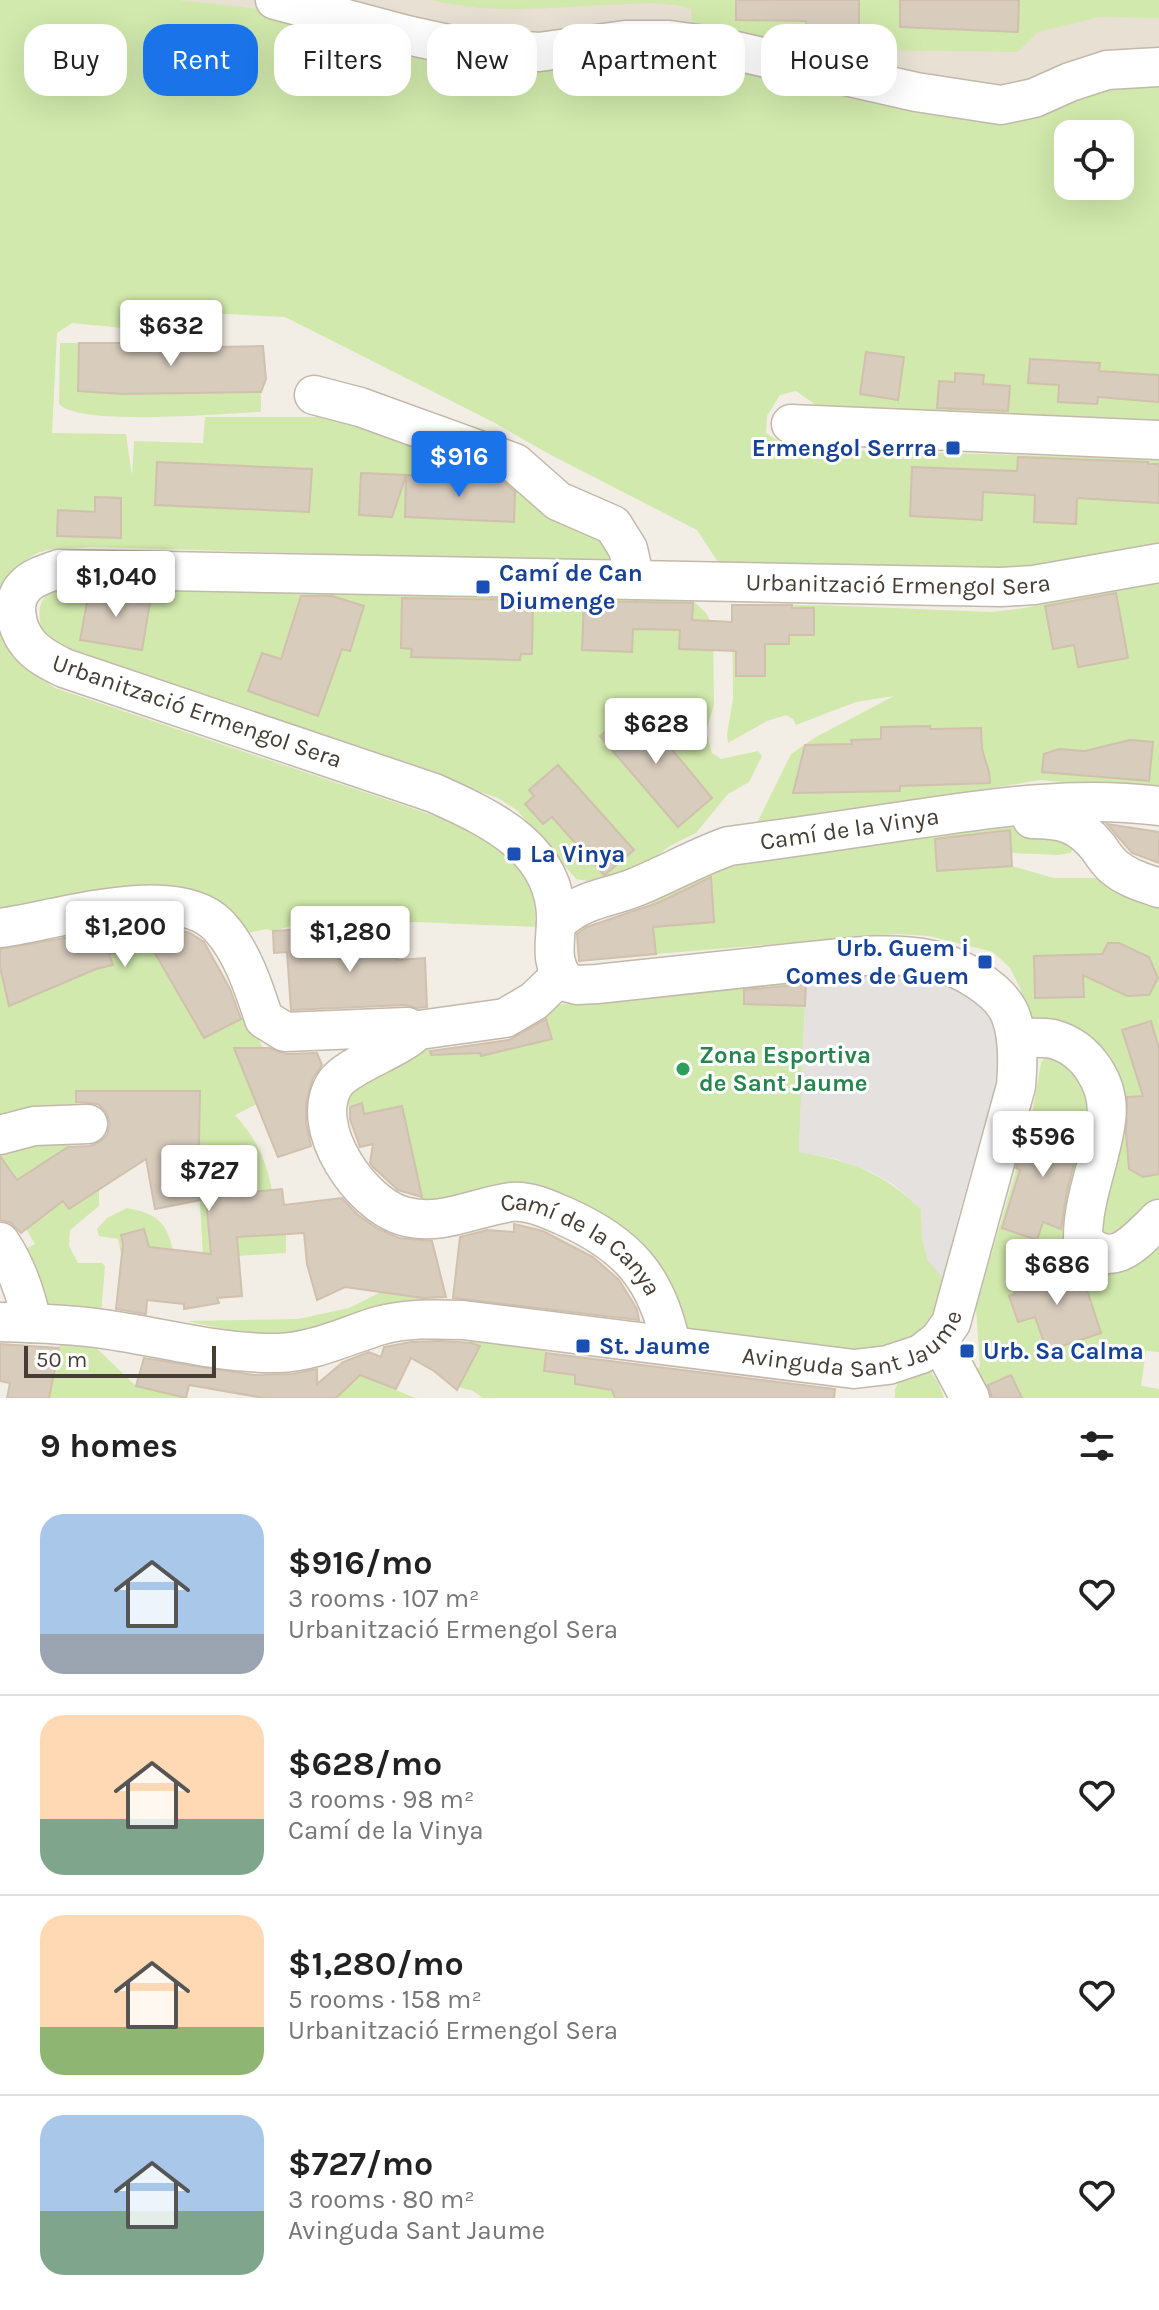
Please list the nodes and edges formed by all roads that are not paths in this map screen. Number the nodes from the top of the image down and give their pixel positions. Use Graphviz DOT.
graph roads {
  1 [pos="275,0"];
  2 [pos="1159,67"];
  3 [pos="314,395"];
  4 [pos="791,424"];
  5 [pos="1159,440"];
  6 [pos="1159,563"];
  7 [pos="635,580"];
  8 [pos="1159,806"];
  9 [pos="967,812"];
  10 [pos="1159,888"];
  11 [pos="0,928"];
  12 [pos="557,952"];
  13 [pos="412,1031"];
  14 [pos="1016,1038"];
  15 [pos="88,1124"];
  16 [pos="0,1135"];
  17 [pos="1159,1219"];
  18 [pos="0,1242"];
  19 [pos="16,1322"];
  20 [pos="939,1340"];
  21 [pos="671,1345"];
  22 [pos="970,1398"];
  1 -- 2 [label="street"];
  3 -- 7 [label="street"];
  4 -- 5 [label="street"];
  6 -- 7 [label="street, Urbanització Ermengol Sera"];
  7 -- 12 [label="street, Urbanització Ermengol Sera"];
  8 -- 9 [label="street, Camí de la Vinya"];
  9 -- 10 [label="street"];
  9 -- 12 [label="street, Camí de la Vinya"];
  11 -- 13 [label="street, Camí de la Vinya"];
  12 -- 13 [label="street, Camí de la Vinya"];
  12 -- 14 [label="street, Avinguda Sant Jaume"];
  13 -- 21 [label="street, Camí de la Canya"];
  14 -- 17 [label="street"];
  14 -- 20 [label="street, Avinguda Sant Jaume"];
  15 -- 16 [label="street"];
  18 -- 19 [label="street"];
  19 -- 21 [label="street, Avinguda Sant Jaume"];
  20 -- 21 [label="street, Avinguda Sant Jaume"];
  20 -- 22 [label="street"];
}
